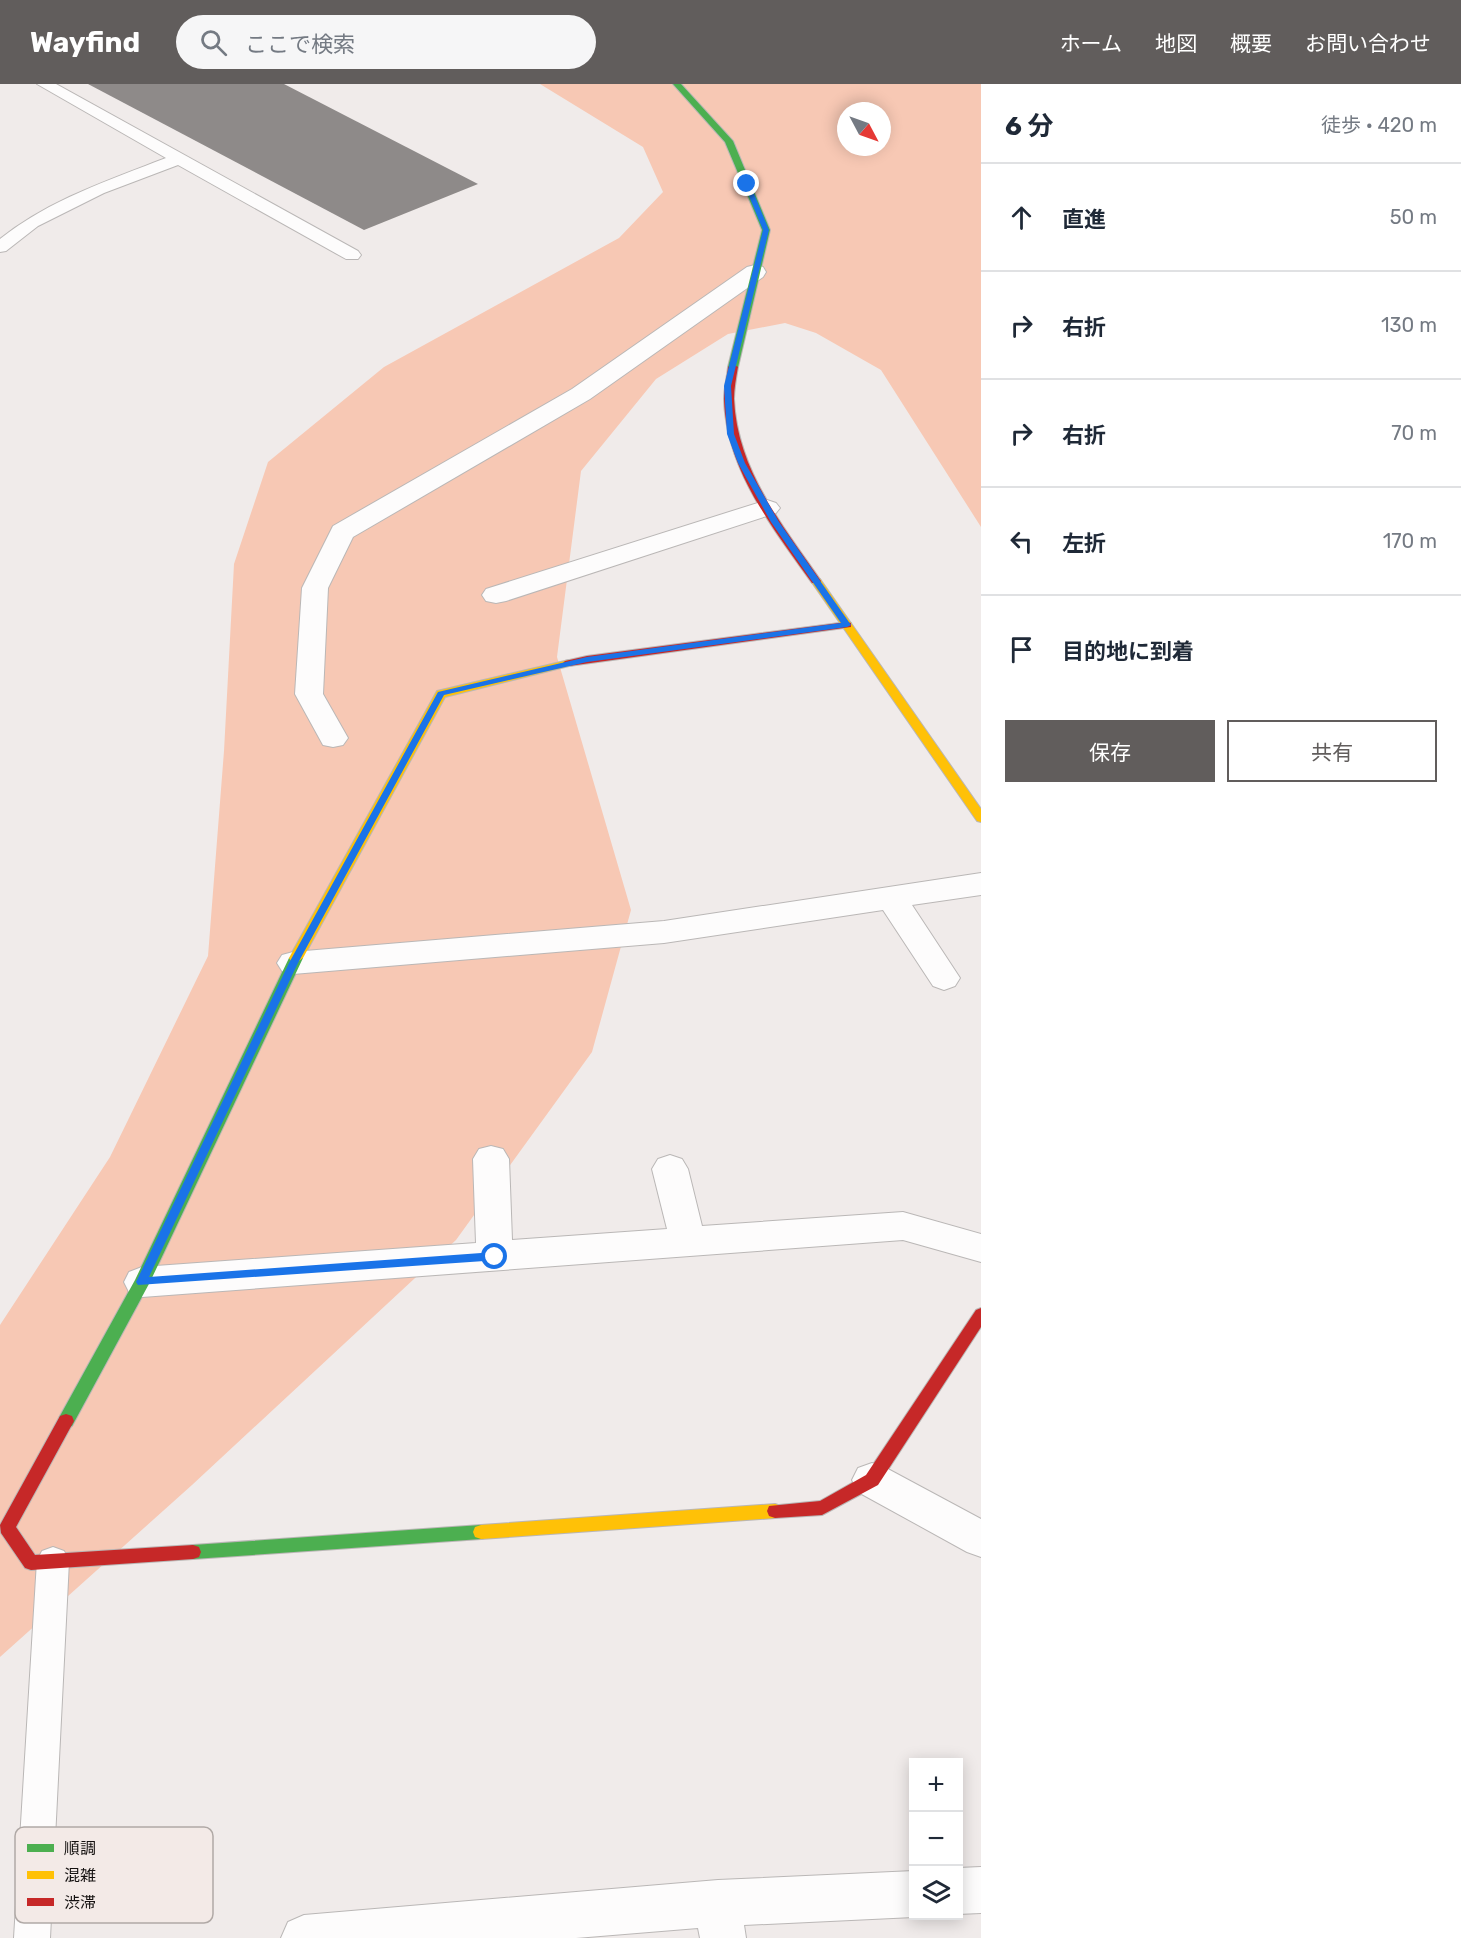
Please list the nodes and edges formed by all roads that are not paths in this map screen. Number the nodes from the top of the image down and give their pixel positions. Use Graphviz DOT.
graph roads {
  1 [pos="45,84"];
  2 [pos="677,84"];
  3 [pos="179,159"];
  4 [pos="0,247"];
  5 [pos="352,255"];
  6 [pos="755,272"];
  7 [pos="767,508"];
  8 [pos="496,596"];
  9 [pos="847,625"];
  10 [pos="333,738"];
  11 [pos="981,818"];
  12 [pos="981,884"];
  13 [pos="891,897"];
  14 [pos="293,963"];
  15 [pos="944,978"];
  16 [pos="491,1159"];
  17 [pos="669,1169"];
  18 [pos="688,1242"];
  19 [pos="981,1248"];
  20 [pos="495,1257"];
  21 [pos="142,1282"];
  22 [pos="981,1314"];
  23 [pos="873,1480"];
  24 [pos="981,1539"];
  25 [pos="53,1561"];
  26 [pos="38,1827"];
  27 [pos="981,1890"];
  28 [pos="963,1891"];
  29 [pos="909,1895"];
  30 [pos="720,1921"];
  31 [pos="33,1923"];
  32 [pos="32,1938"];
  33 [pos="304,1938"];
  1 -- 3 [label="lane"];
  2 -- 6 [label="street"];
  3 -- 4 [label="lane"];
  3 -- 5 [label="lane"];
  6 -- 7 [label="street"];
  6 -- 10 [label="street"];
  7 -- 8 [label="street"];
  7 -- 9 [label="street"];
  9 -- 11 [label="street"];
  9 -- 14 [label="street"];
  12 -- 13 [label="street"];
  13 -- 14 [label="street"];
  13 -- 15 [label="street"];
  14 -- 21 [label="street"];
  16 -- 20 [label="street"];
  17 -- 18 [label="street"];
  18 -- 19 [label="street"];
  18 -- 20 [label="street"];
  20 -- 21 [label="street"];
  21 -- 25 [label="street"];
  22 -- 23 [label="street"];
  23 -- 24 [label="street"];
  23 -- 25 [label="street"];
  25 -- 26 [label="lane"];
  27 -- 28 [label="street"];
  29 -- 30 [label="street"];
  30 -- 33 [label="street"];
  31 -- 32 [label="lane"];
}
